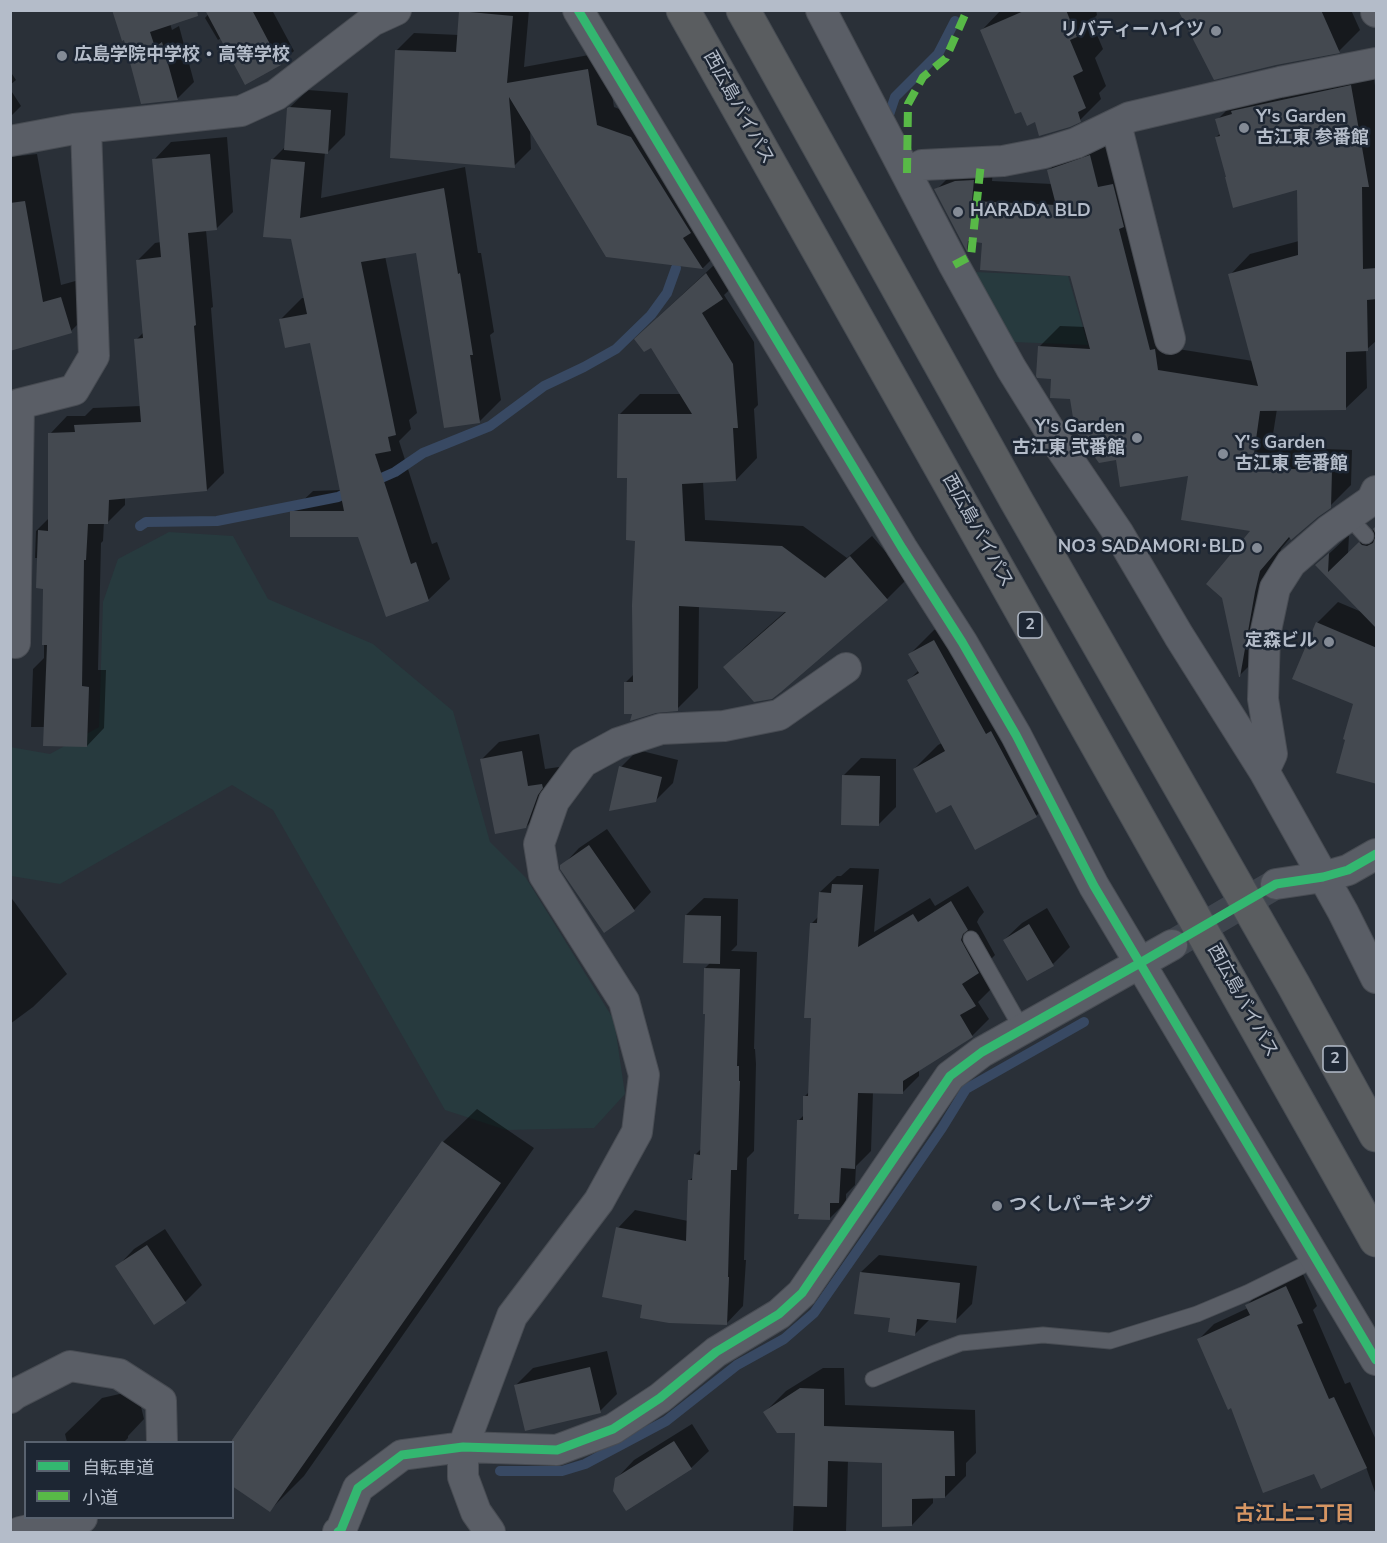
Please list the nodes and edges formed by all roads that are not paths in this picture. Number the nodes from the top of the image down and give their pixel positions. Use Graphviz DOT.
graph roads {
  1 [pos="396,10"];
  2 [pos="578,10"];
  3 [pos="683,10"];
  4 [pos="743,10"];
  5 [pos="821,10"];
  6 [pos="1377,63"];
  7 [pos="1116,124"];
  8 [pos="86,128"];
  9 [pos="10,141"];
  10 [pos="907,173"];
  11 [pos="1170,339"];
  12 [pos="1377,491"];
  13 [pos="15,643"];
  14 [pos="846,669"];
  15 [pos="1264,771"];
  16 [pos="1377,854"];
  17 [pos="1323,877"];
  18 [pos="1276,884"];
  19 [pos="971,939"];
  20 [pos="1172,945"];
  21 [pos="1140,963"];
  22 [pos="1377,978"];
  23 [pos="1022,1029"];
  24 [pos="1377,1135"];
  25 [pos="1377,1240"];
  26 [pos="1316,1259"];
  27 [pos="1377,1360"];
  28 [pos="873,1379"];
  29 [pos="10,1398"];
  30 [pos="162,1441"];
  31 [pos="463,1447"];
  32 [pos="78,1519"];
  33 [pos="20,1533"];
  34 [pos="338,1533"];
  35 [pos="490,1533"];
  1 -- 8 [label="street"];
  2 -- 21 [label="street"];
  3 -- 25 [label="highway, 西広島バイパス / 2"];
  4 -- 24 [label="highway, 2"];
  5 -- 10 [label="street"];
  6 -- 7 [label="street"];
  7 -- 10 [label="street"];
  7 -- 11 [label="street"];
  8 -- 9 [label="street"];
  8 -- 13 [label="street"];
  10 -- 15 [label="street"];
  12 -- 15 [label="street"];
  14 -- 31 [label="street"];
  15 -- 17 [label="street"];
  16 -- 17 [label="street"];
  17 -- 18 [label="street"];
  17 -- 22 [label="street"];
  19 -- 23 [label="lane"];
  20 -- 21 [label="street"];
  21 -- 23 [label="street"];
  21 -- 26 [label="street"];
  23 -- 31 [label="street"];
  26 -- 27 [label="street"];
  26 -- 28 [label="lane"];
  29 -- 30 [label="street"];
  31 -- 34 [label="street"];
  31 -- 35 [label="street"];
  32 -- 33 [label="street"];
}
